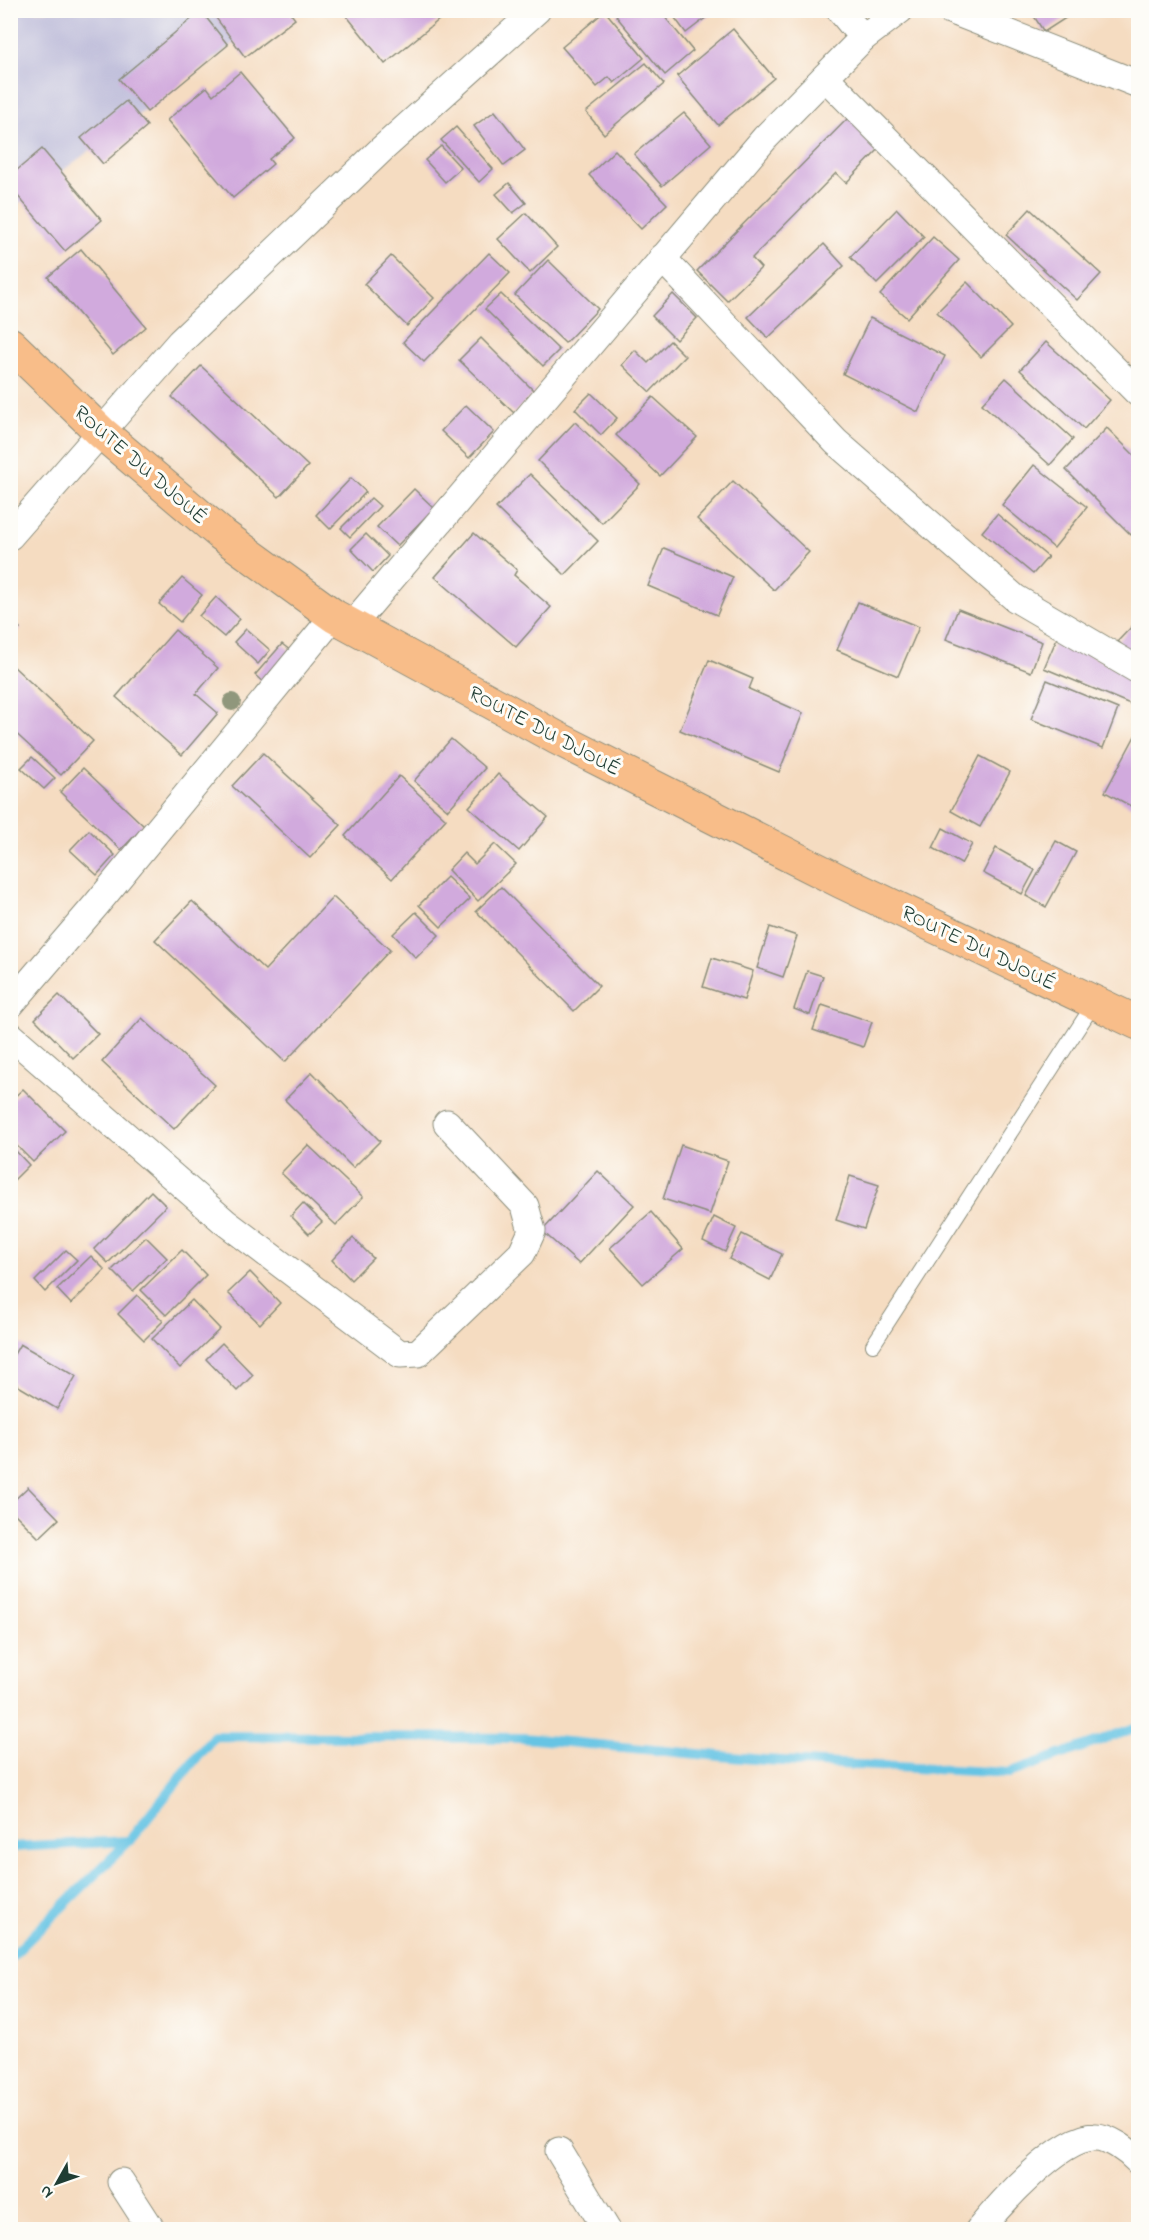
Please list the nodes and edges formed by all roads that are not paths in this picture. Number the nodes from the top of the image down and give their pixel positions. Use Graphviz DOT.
graph roads {
  1 [pos="537,10"];
  2 [pos="840,10"];
  3 [pos="900,10"];
  4 [pos="950,10"];
  5 [pos="863,38"];
  6 [pos="825,77"];
  7 [pos="1138,84"];
  8 [pos="662,258"];
  9 [pos="10,344"];
  10 [pos="1138,393"];
  11 [pos="102,433"];
  12 [pos="10,536"];
  13 [pos="343,621"];
  14 [pos="1138,670"];
  15 [pos="1095,1002"];
  16 [pos="10,1005"];
  17 [pos="1138,1023"];
  18 [pos="10,1035"];
  19 [pos="447,1123"];
  20 [pos="873,1345"];
  21 [pos="559,2151"];
  22 [pos="1138,2161"];
  23 [pos="121,2182"];
  24 [pos="152,2229"];
  25 [pos="607,2229"];
  26 [pos="979,2229"];
  1 -- 11 [label="street"];
  2 -- 5 [label="street"];
  3 -- 5 [label="street"];
  4 -- 7 [label="street"];
  5 -- 6 [label="street"];
  6 -- 8 [label="street"];
  6 -- 10 [label="street"];
  8 -- 13 [label="street"];
  8 -- 14 [label="street"];
  9 -- 11 [label="main road, ROUTE DU DJOUÉ"];
  11 -- 12 [label="street"];
  11 -- 13 [label="main road, ROUTE DU DJOUÉ"];
  13 -- 15 [label="main road, ROUTE DU DJOUÉ"];
  13 -- 16 [label="street"];
  15 -- 17 [label="main road, ROUTE DU DJOUÉ"];
  15 -- 20 [label="lane"];
  18 -- 19 [label="street"];
  21 -- 25 [label="street"];
  22 -- 26 [label="street"];
  23 -- 24 [label="street"];
}
